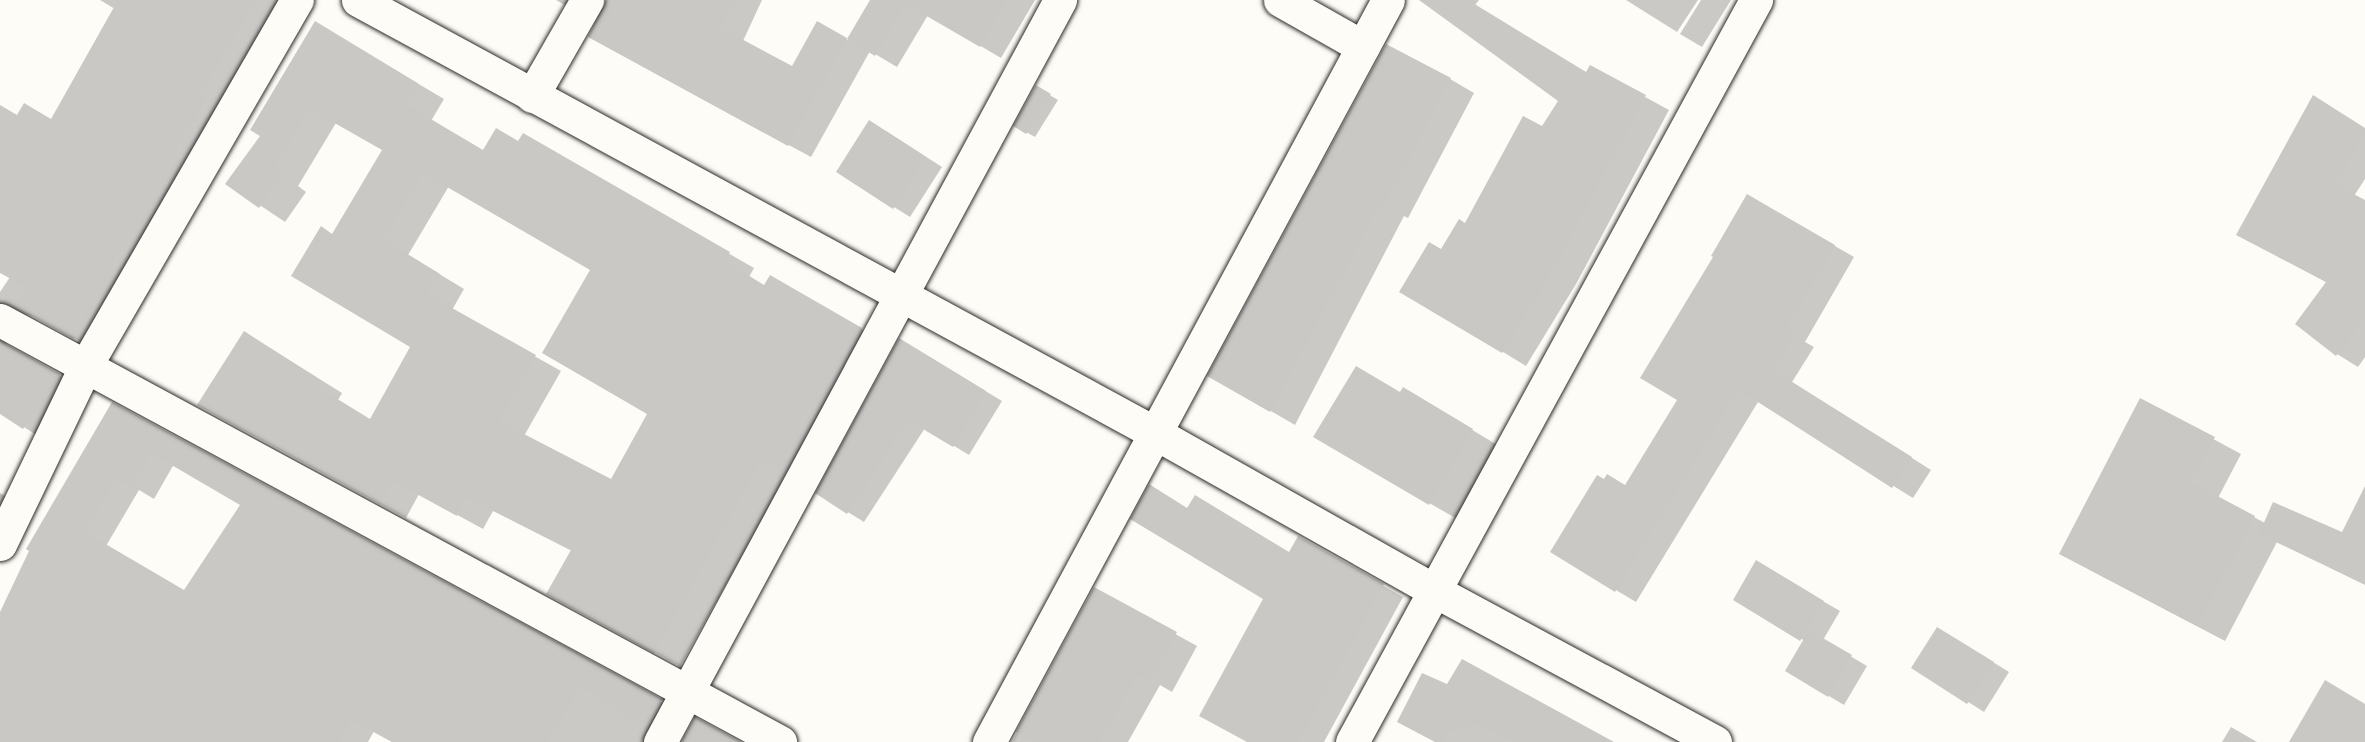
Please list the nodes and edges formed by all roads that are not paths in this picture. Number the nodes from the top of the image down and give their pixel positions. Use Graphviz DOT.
graph roads {
  1 [pos="297,0"];
  2 [pos="358,0"];
  3 [pos="587,0"];
  4 [pos="1060,0"];
  5 [pos="1280,0"];
  6 [pos="1388,0"];
  7 [pos="1756,0"];
  8 [pos="1363,47"];
  9 [pos="532,96"];
  10 [pos="901,295"];
  11 [pos="0,320"];
  12 [pos="86,365"];
  13 [pos="1155,433"];
  14 [pos="0,544"];
  15 [pos="1435,591"];
  16 [pos="688,691"];
  17 [pos="660,742"];
  18 [pos="780,742"];
  19 [pos="989,742"];
  20 [pos="1352,742"];
  21 [pos="1715,742"];
  1 -- 12 [label="street"];
  2 -- 9 [label="street"];
  3 -- 9 [label="street"];
  4 -- 10 [label="street"];
  5 -- 8 [label="street"];
  6 -- 8 [label="street"];
  7 -- 15 [label="street"];
  8 -- 13 [label="street"];
  9 -- 10 [label="street"];
  10 -- 13 [label="street"];
  10 -- 16 [label="street"];
  11 -- 12 [label="street"];
  12 -- 14 [label="street"];
  12 -- 16 [label="street"];
  13 -- 15 [label="street"];
  13 -- 19 [label="street"];
  15 -- 20 [label="street"];
  15 -- 21 [label="street"];
  16 -- 17 [label="street"];
  16 -- 18 [label="street"];
}
